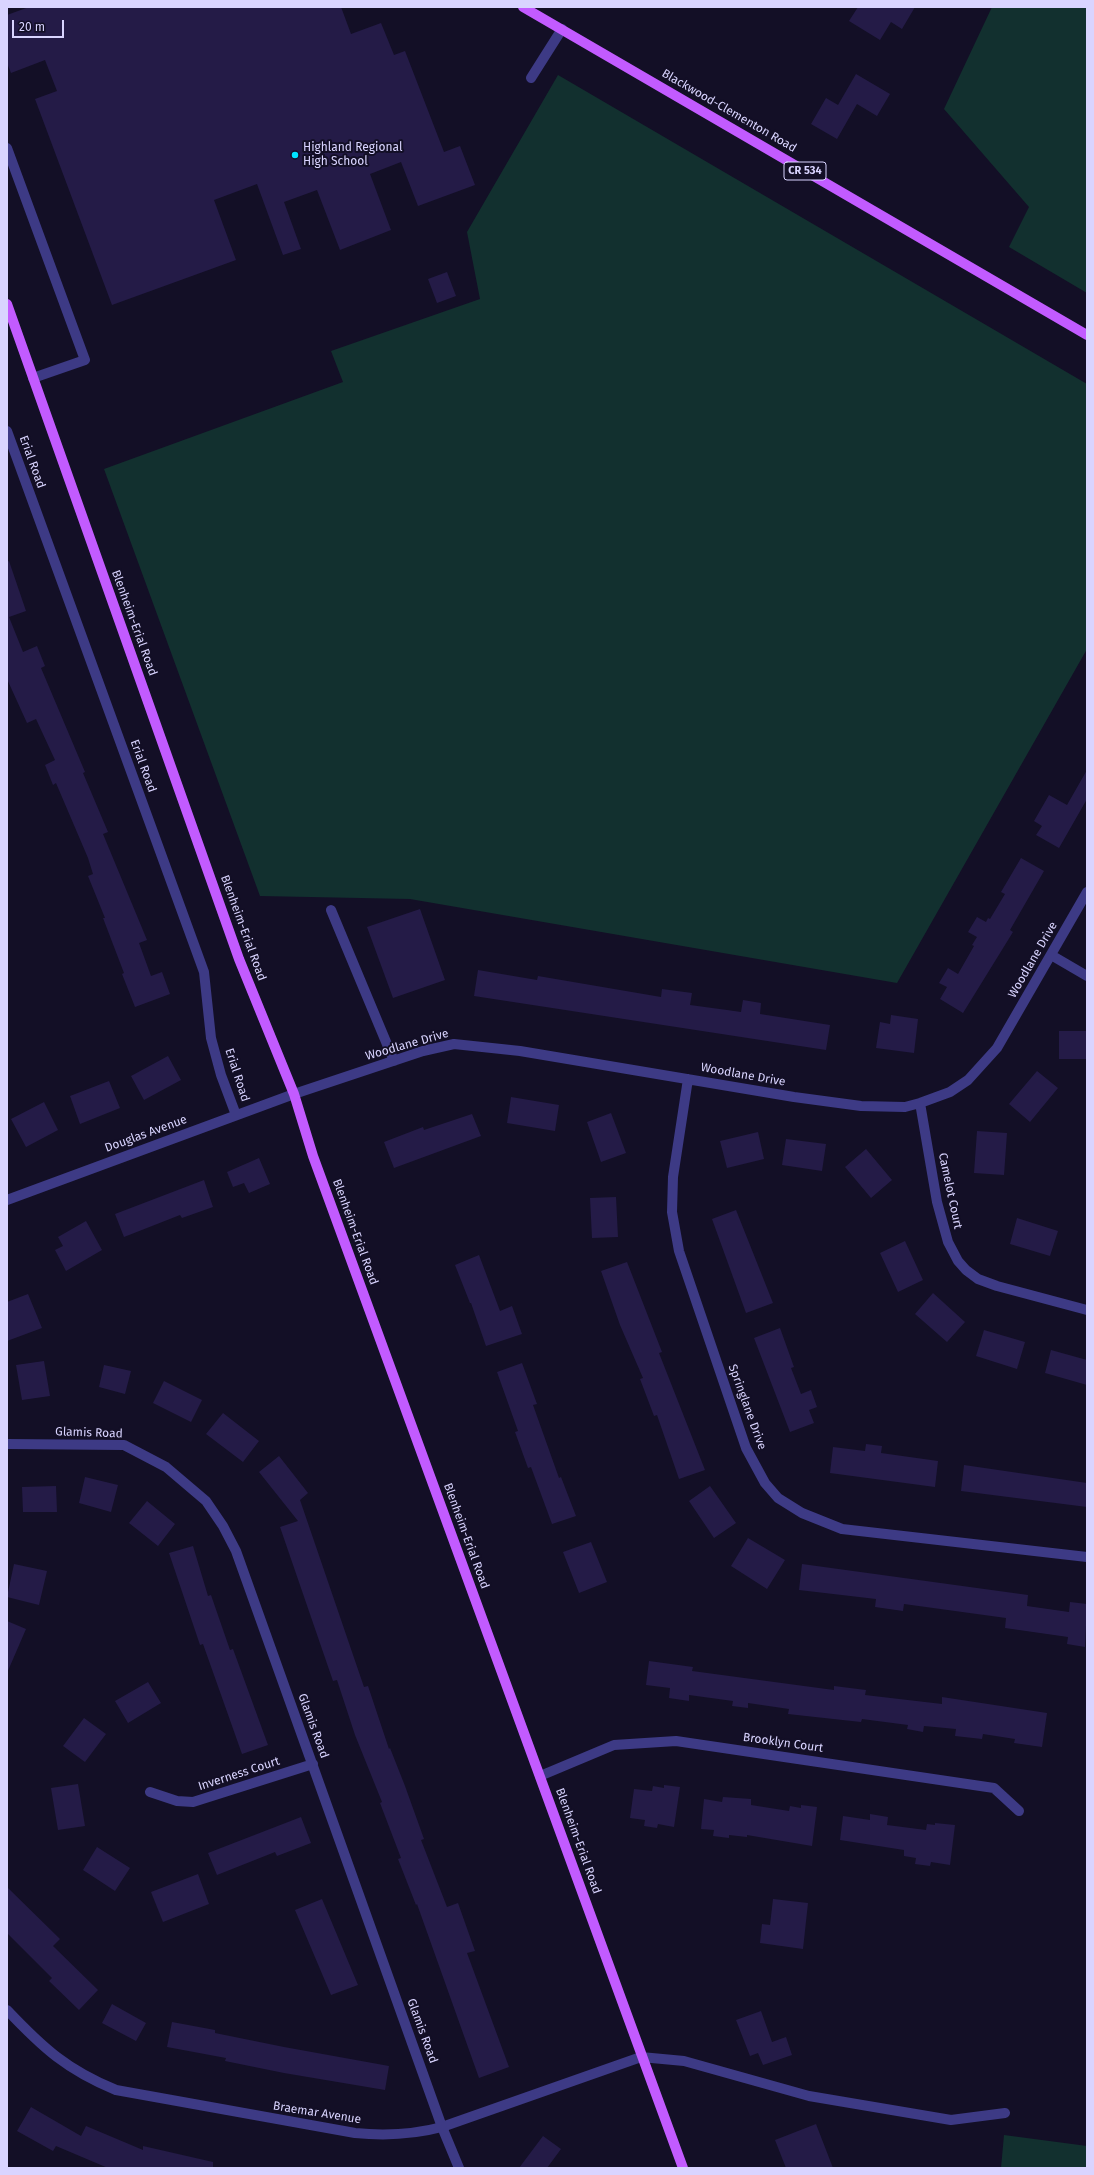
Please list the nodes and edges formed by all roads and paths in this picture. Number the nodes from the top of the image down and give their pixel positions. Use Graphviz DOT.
graph roads {
  1 [pos="524,7"];
  2 [pos="562,29"];
  3 [pos="531,78"];
  4 [pos="7,148"];
  5 [pos="7,304"];
  6 [pos="1087,335"];
  7 [pos="33,378"];
  8 [pos="7,431"];
  9 [pos="1087,892"];
  10 [pos="331,910"];
  11 [pos="1050,956"];
  12 [pos="1087,976"];
  13 [pos="394,1061"];
  14 [pos="688,1079"];
  15 [pos="294,1094"];
  16 [pos="920,1103"];
  17 [pos="236,1115"];
  18 [pos="7,1200"];
  19 [pos="1087,1310"];
  20 [pos="7,1444"];
  21 [pos="1087,1557"];
  22 [pos="313,1764"];
  23 [pos="540,1776"];
  24 [pos="150,1792"];
  25 [pos="1019,1811"];
  26 [pos="7,2010"];
  27 [pos="641,2057"];
  28 [pos="1005,2113"];
  29 [pos="442,2127"];
  30 [pos="459,2168"];
  31 [pos="683,2168"];
  1 -- 2 [label="main road, Blackwood-Clementon Road / CR 534"];
  2 -- 3 [label="street"];
  2 -- 6 [label="main road, Blackwood-Clementon Road / CR 534"];
  4 -- 7 [label="street"];
  5 -- 7 [label="main road, Blenheim-Erial Road"];
  7 -- 15 [label="main road, Blenheim-Erial Road"];
  8 -- 17 [label="street, Erial Road"];
  9 -- 11 [label="street, Woodlane Drive"];
  10 -- 13 [label="street"];
  11 -- 12 [label="street"];
  11 -- 16 [label="street, Woodlane Drive"];
  13 -- 14 [label="street, Woodlane Drive"];
  13 -- 15 [label="street, Woodlane Drive"];
  14 -- 16 [label="street, Woodlane Drive"];
  14 -- 21 [label="street, Springlane Drive"];
  15 -- 17 [label="street, Douglas Avenue"];
  15 -- 23 [label="main road, Blenheim-Erial Road"];
  16 -- 19 [label="street, Camelot Court"];
  17 -- 18 [label="street, Douglas Avenue"];
  20 -- 22 [label="street, Glamis Road"];
  22 -- 24 [label="street, Inverness Court"];
  22 -- 29 [label="street, Glamis Road"];
  23 -- 25 [label="street, Brooklyn Court"];
  23 -- 27 [label="main road, Blenheim-Erial Road"];
  26 -- 29 [label="street, Braemar Avenue"];
  27 -- 28 [label="street"];
  27 -- 29 [label="street, Braemar Avenue"];
  27 -- 31 [label="main road, Blenheim-Erial Road"];
  29 -- 30 [label="street, Glamis Road"];
}
